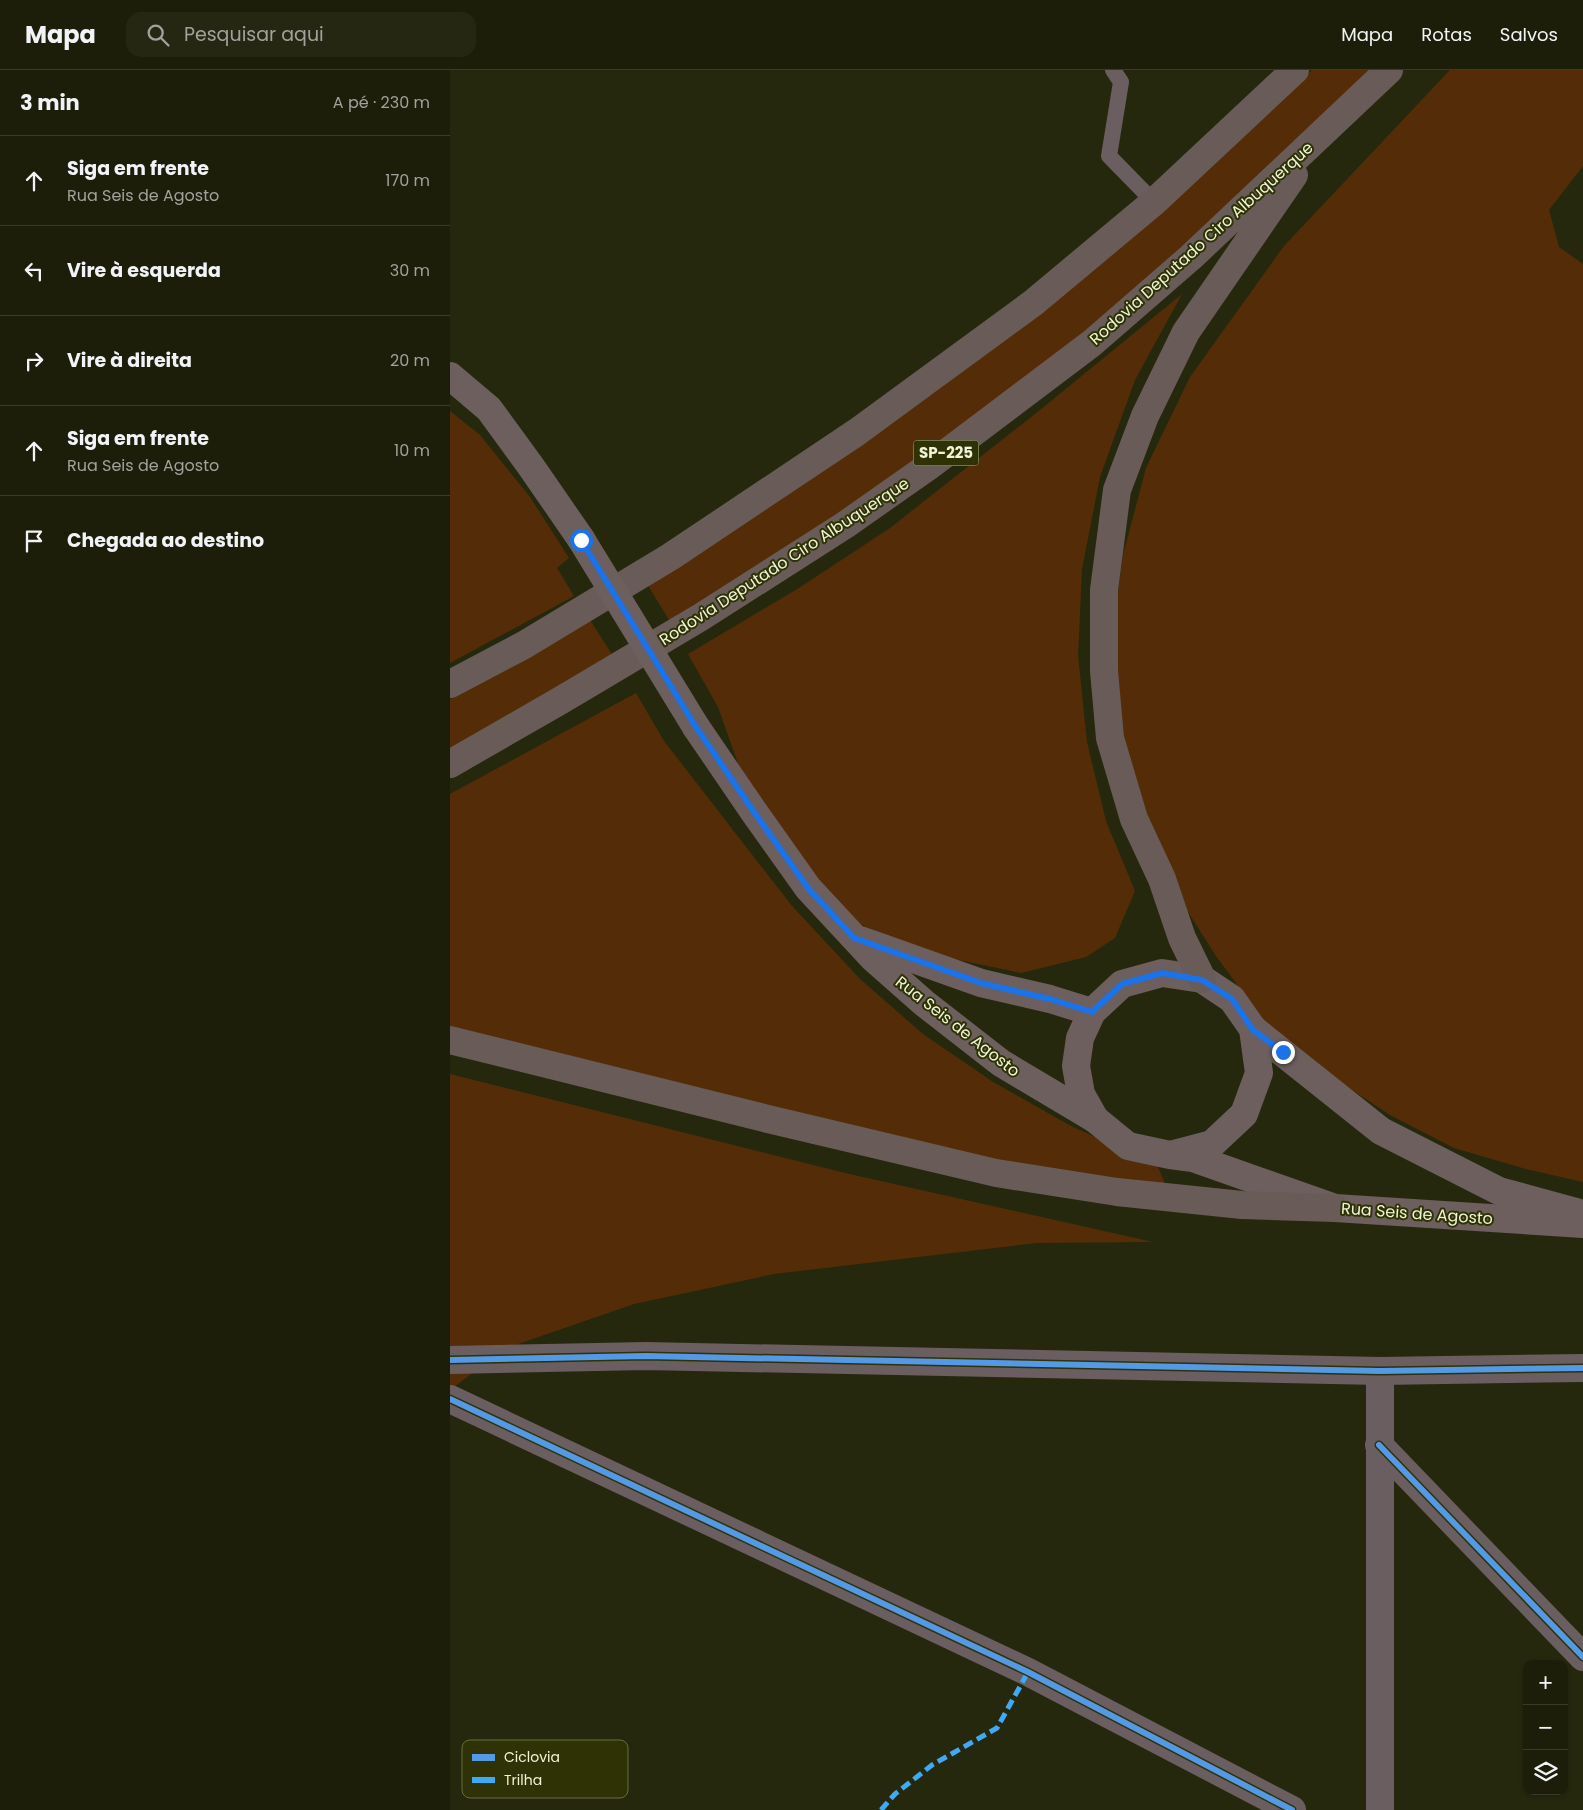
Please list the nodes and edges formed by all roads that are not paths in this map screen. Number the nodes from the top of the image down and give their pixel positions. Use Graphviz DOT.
graph roads {
  1 [pos="1113,70"];
  2 [pos="1295,70"];
  3 [pos="1389,70"];
  4 [pos="1326,130"];
  5 [pos="1154,202"];
  6 [pos="450,376"];
  7 [pos="450,684"];
  8 [pos="450,764"];
  9 [pos="854,938"];
  10 [pos="1202,980"];
  11 [pos="1092,1012"];
  12 [pos="1253,1030"];
  13 [pos="450,1040"];
  14 [pos="1095,1119"];
  15 [pos="1170,1155"];
  16 [pos="1334,1208"];
  17 [pos="1583,1214"];
  18 [pos="1583,1224"];
  19 [pos="450,1360"];
  20 [pos="1583,1368"];
  21 [pos="1380,1372"];
  22 [pos="450,1399"];
  23 [pos="1379,1445"];
  24 [pos="1583,1657"];
  25 [pos="1292,1810"];
  26 [pos="1380,1810"];
  1 -- 5 [label="lane"];
  2 -- 5 [label="main road"];
  3 -- 4 [label="main road, Rodovia Deputado Ciro Albuquerque / SP-225"];
  4 -- 8 [label="main road, Rodovia Deputado Ciro Albuquerque / SP-225"];
  4 -- 10 [label="main road"];
  5 -- 7 [label="main road"];
  6 -- 9 [label="main road, Rua Seis de Agosto, bridge"];
  9 -- 11 [label="main road, Rua Seis de Agosto"];
  9 -- 14 [label="main road, Rua Seis de Agosto"];
  10 -- 11 [label="main road"];
  10 -- 12 [label="main road"];
  11 -- 14 [label="main road"];
  12 -- 15 [label="main road"];
  12 -- 17 [label="main road, Rua Seis de Agosto"];
  13 -- 16 [label="main road"];
  14 -- 15 [label="main road, Rua Seis de Agosto"];
  15 -- 16 [label="main road, Rua Seis de Agosto"];
  16 -- 18 [label="main road, Rua Seis de Agosto"];
  19 -- 21 [label="street"];
  20 -- 21 [label="street"];
  21 -- 23 [label="street"];
  22 -- 25 [label="street"];
  23 -- 24 [label="street"];
  23 -- 26 [label="street"];
}
